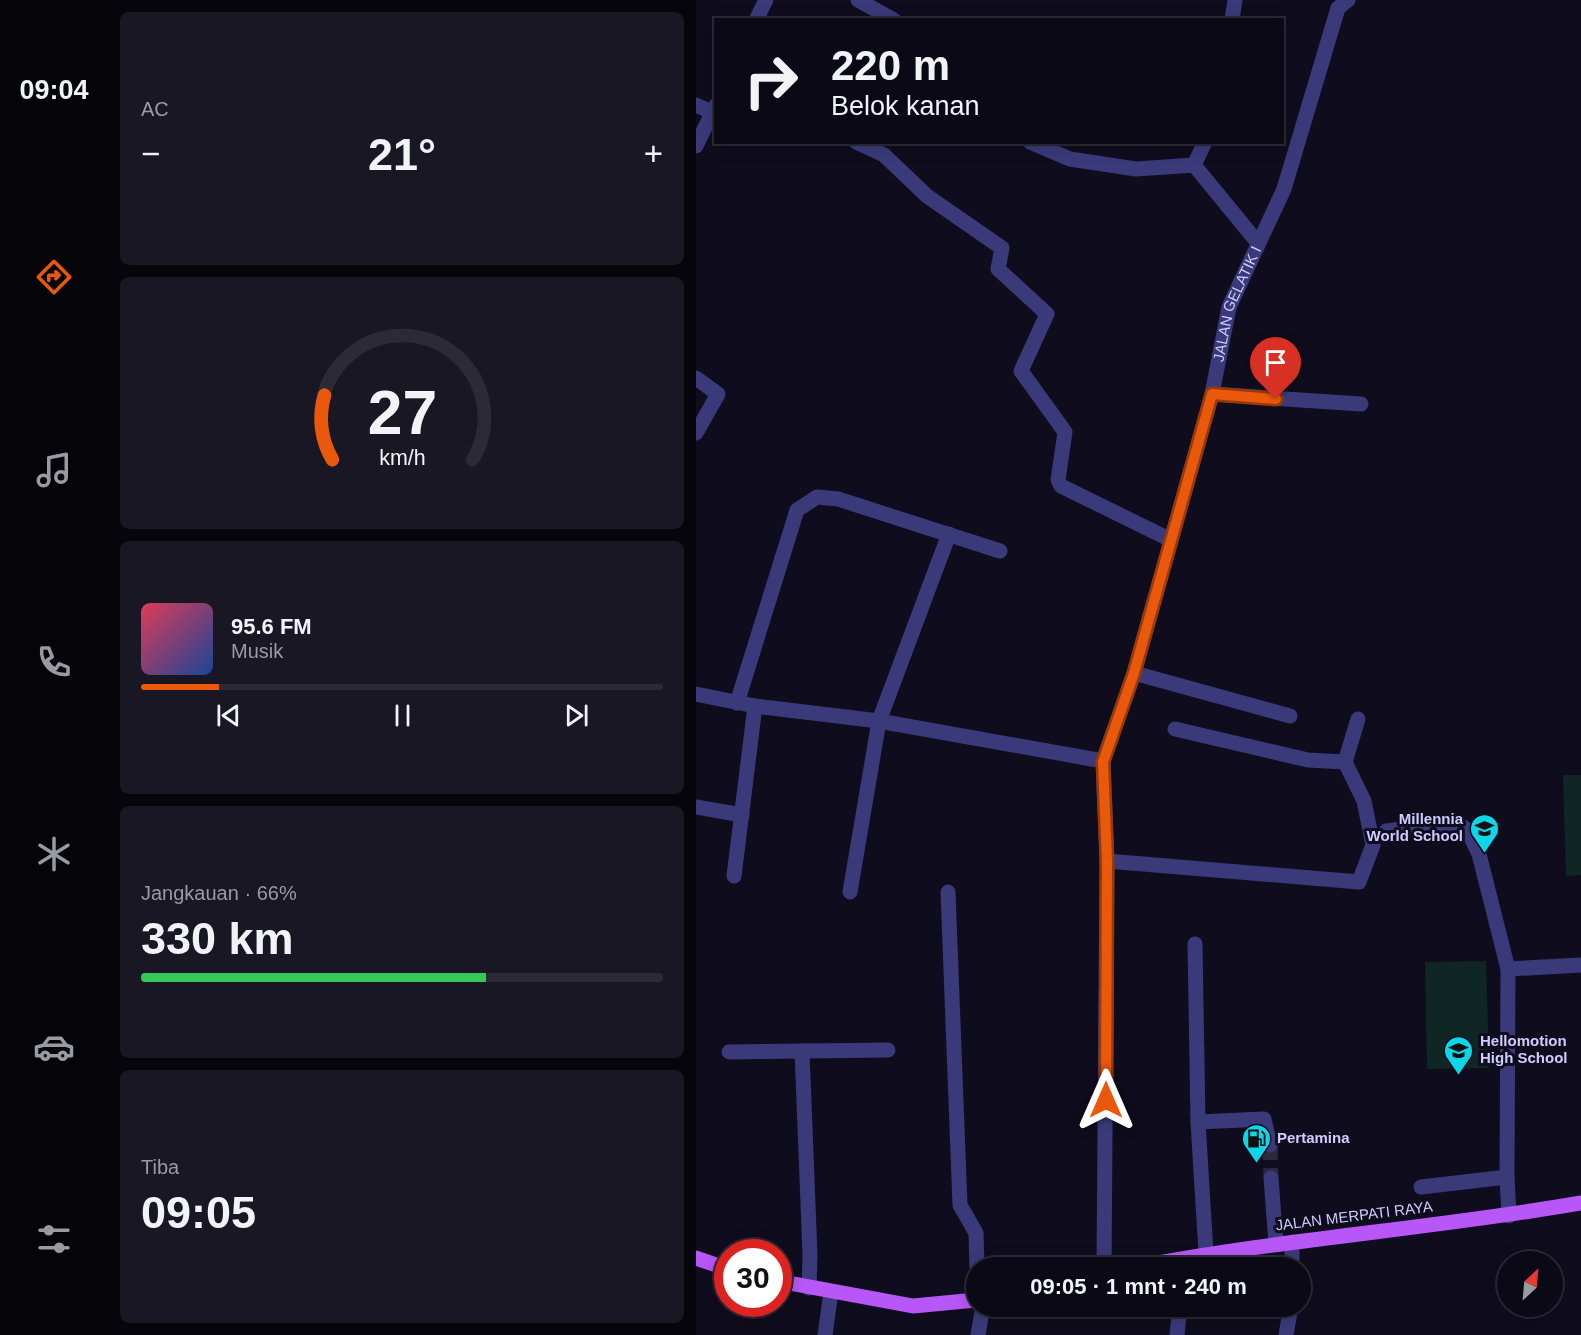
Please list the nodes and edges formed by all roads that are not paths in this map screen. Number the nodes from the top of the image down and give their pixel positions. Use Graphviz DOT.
graph roads {
  1 [pos="766,0"];
  2 [pos="858,0"];
  3 [pos="1235,0"];
  4 [pos="1348,0"];
  5 [pos="757,18"];
  6 [pos="890,18"];
  7 [pos="1232,18"];
  8 [pos="696,105"];
  9 [pos="714,109"];
  10 [pos="860,144"];
  11 [pos="1035,144"];
  12 [pos="1204,144"];
  13 [pos="696,146"];
  14 [pos="1194,165"];
  15 [pos="1258,243"];
  16 [pos="696,378"];
  17 [pos="1212,394"];
  18 [pos="1361,404"];
  19 [pos="696,433"];
  20 [pos="949,534"];
  21 [pos="1171,540"];
  22 [pos="1000,551"];
  23 [pos="1134,673"];
  24 [pos="696,694"];
  25 [pos="737,703"];
  26 [pos="755,706"];
  27 [pos="1290,716"];
  28 [pos="1358,718"];
  29 [pos="879,721"];
  30 [pos="1175,729"];
  31 [pos="1103,762"];
  32 [pos="1345,762"];
  33 [pos="696,807"];
  34 [pos="742,815"];
  35 [pos="1386,831"];
  36 [pos="1107,861"];
  37 [pos="734,876"];
  38 [pos="850,892"];
  39 [pos="948,892"];
  40 [pos="1195,944"];
  41 [pos="1581,965"];
  42 [pos="1508,969"];
  43 [pos="888,1050"];
  44 [pos="802,1051"];
  45 [pos="729,1052"];
  46 [pos="1198,1122"];
  47 [pos="1270,1145"];
  48 [pos="1507,1177"];
  49 [pos="1270,1178"];
  50 [pos="1421,1187"];
  51 [pos="1581,1203"];
  52 [pos="1509,1215"];
  53 [pos="1292,1242"];
  54 [pos="1276,1244"];
  55 [pos="1206,1253"];
  56 [pos="977,1257"];
  57 [pos="1104,1257"];
  58 [pos="1197,1257"];
  59 [pos="1292,1257"];
  60 [pos="696,1258"];
  61 [pos="714,1264"];
  62 [pos="792,1284"];
  63 [pos="809,1288"];
  64 [pos="831,1292"];
  65 [pos="966,1301"];
  66 [pos="981,1317"];
  67 [pos="1179,1317"];
  68 [pos="1289,1317"];
  69 [pos="825,1335"];
  70 [pos="978,1335"];
  71 [pos="1177,1335"];
  72 [pos="1286,1335"];
  1 -- 5 [label="street"];
  2 -- 6 [label="street"];
  3 -- 7 [label="street"];
  4 -- 15 [label="street"];
  8 -- 9 [label="street"];
  9 -- 13 [label="street"];
  10 -- 21 [label="street"];
  11 -- 14 [label="street"];
  12 -- 14 [label="street"];
  14 -- 15 [label="street, JALAN GELATIK I"];
  15 -- 17 [label="street, JALAN GELATIK I"];
  16 -- 19 [label="street"];
  17 -- 18 [label="street"];
  17 -- 21 [label="street, JALAN GELATIK I"];
  20 -- 22 [label="street"];
  20 -- 25 [label="street"];
  20 -- 29 [label="street"];
  21 -- 23 [label="street, JALAN GELATIK I"];
  23 -- 27 [label="street"];
  23 -- 31 [label="street, JALAN GELATIK I"];
  24 -- 25 [label="street"];
  25 -- 26 [label="street"];
  26 -- 29 [label="street"];
  26 -- 34 [label="street"];
  28 -- 32 [label="street"];
  29 -- 31 [label="street"];
  29 -- 38 [label="street"];
  30 -- 32 [label="street"];
  31 -- 36 [label="street, JALAN GELATIK I"];
  32 -- 36 [label="street"];
  33 -- 34 [label="street"];
  34 -- 37 [label="street"];
  35 -- 42 [label="street"];
  36 -- 57 [label="street, JALAN GELATIK I"];
  39 -- 56 [label="street"];
  40 -- 46 [label="street"];
  41 -- 42 [label="street"];
  42 -- 48 [label="street"];
  43 -- 44 [label="street"];
  44 -- 45 [label="street"];
  44 -- 63 [label="street"];
  46 -- 47 [label="street"];
  46 -- 55 [label="street"];
  48 -- 50 [label="street"];
  48 -- 52 [label="street"];
  49 -- 54 [label="street"];
  51 -- 52 [label="main road, JALAN MERPATI RAYA"];
  52 -- 53 [label="main road, JALAN MERPATI RAYA"];
  53 -- 54 [label="main road, JALAN MERPATI RAYA"];
  53 -- 59 [label="street"];
  54 -- 55 [label="main road, JALAN MERPATI RAYA"];
  55 -- 58 [label="main road, JALAN MERPATI RAYA"];
  60 -- 61 [label="main road"];
  62 -- 63 [label="main road"];
  63 -- 64 [label="main road"];
  64 -- 65 [label="main road"];
  64 -- 69 [label="street"];
  66 -- 70 [label="street"];
  67 -- 71 [label="street"];
  68 -- 72 [label="street"];
}
